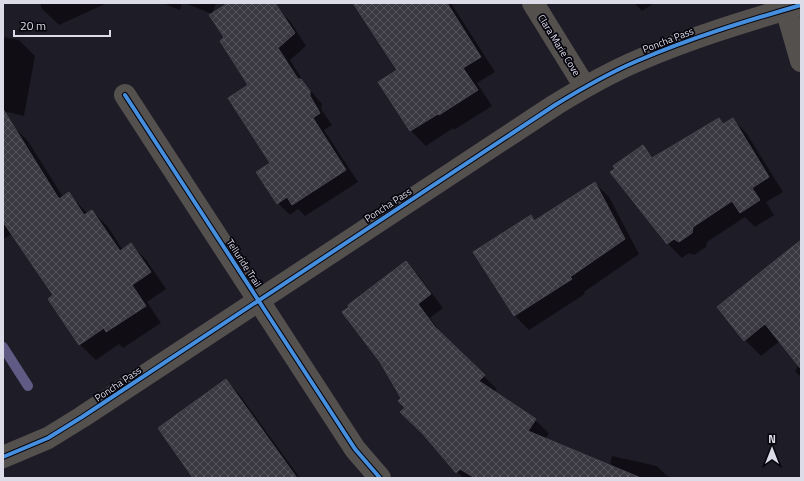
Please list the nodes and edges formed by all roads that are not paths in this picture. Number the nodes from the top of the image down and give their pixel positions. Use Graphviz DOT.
graph roads {
  1 [pos="533,3"];
  2 [pos="793,7"];
  3 [pos="801,61"];
  4 [pos="585,87"];
  5 [pos="125,95"];
  6 [pos="259,300"];
  7 [pos="3,457"];
  8 [pos="380,478"];
  1 -- 4 [label="street, Clara Marie Cove"];
  2 -- 3 [label="street"];
  2 -- 4 [label="street, Poncha Pass"];
  4 -- 6 [label="street, Poncha Pass"];
  5 -- 6 [label="street, Telluride Trail"];
  6 -- 7 [label="street, Poncha Pass"];
  6 -- 8 [label="street, Telluride Trail"];
}
